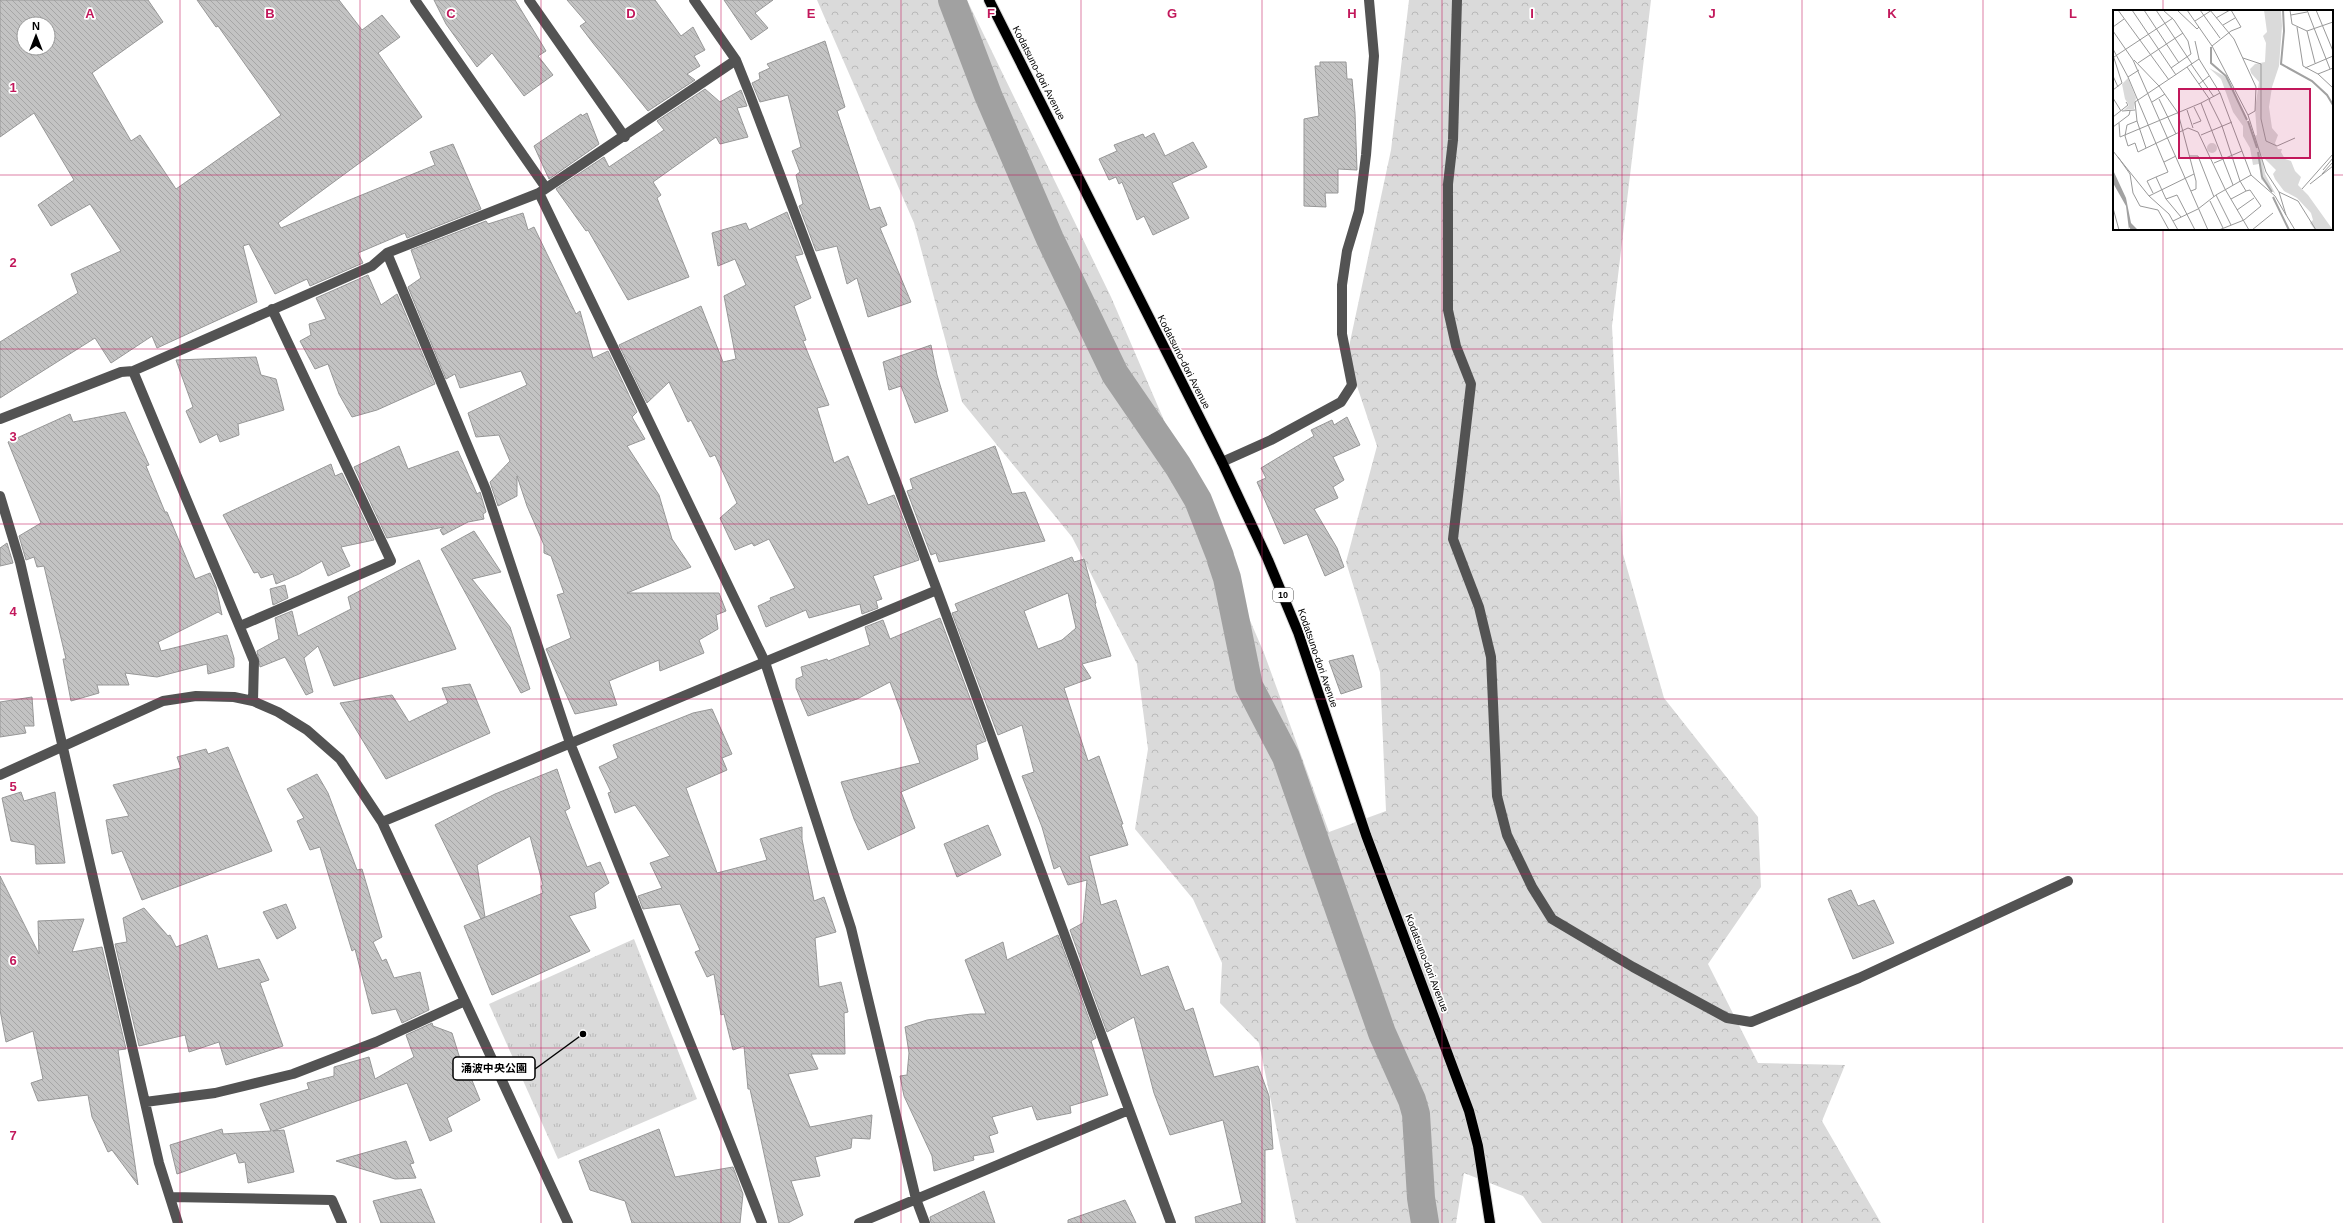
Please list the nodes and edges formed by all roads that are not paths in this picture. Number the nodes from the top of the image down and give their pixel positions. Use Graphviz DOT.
graph roads {
  1 [pos="415,0"];
  2 [pos="529,0"];
  3 [pos="694,0"];
  4 [pos="989,0"];
  5 [pos="1369,0"];
  6 [pos="1457,0"];
  7 [pos="736,60"];
  8 [pos="625,137"];
  9 [pos="543,190"];
  10 [pos="387,253"];
  11 [pos="272,310"];
  12 [pos="133,371"];
  13 [pos="0,418"];
  14 [pos="1222,462"];
  15 [pos="0,496"];
  16 [pos="937,590"];
  17 [pos="240,626"];
  18 [pos="765,662"];
  19 [pos="253,702"];
  20 [pos="570,743"];
  21 [pos="62,746"];
  22 [pos="0,774"];
  23 [pos="382,822"];
  24 [pos="2068,881"];
  25 [pos="465,1001"];
  26 [pos="145,1102"];
  27 [pos="1129,1110"];
  28 [pos="170,1197"];
  29 [pos="916,1199"];
  30 [pos="178,1223"];
  31 [pos="342,1223"];
  32 [pos="568,1223"];
  33 [pos="762,1223"];
  34 [pos="859,1223"];
  35 [pos="925,1223"];
  36 [pos="1171,1223"];
  37 [pos="1490,1223"];
  1 -- 9 [label="street"];
  2 -- 8 [label="street"];
  3 -- 7 [label="street"];
  4 -- 14 [label="main road, Kodatsuno-dori Avenue / 10"];
  5 -- 14 [label="street"];
  6 -- 24 [label="street"];
  7 -- 8 [label="street"];
  7 -- 16 [label="street"];
  8 -- 9 [label="street"];
  9 -- 10 [label="street"];
  9 -- 18 [label="street"];
  10 -- 11 [label="street"];
  10 -- 20 [label="street"];
  11 -- 12 [label="street"];
  11 -- 17 [label="street"];
  12 -- 13 [label="street"];
  12 -- 17 [label="street"];
  14 -- 37 [label="main road, Kodatsuno-dori Avenue / 10"];
  15 -- 21 [label="street"];
  16 -- 18 [label="street"];
  16 -- 27 [label="street"];
  17 -- 19 [label="street"];
  18 -- 20 [label="street"];
  18 -- 29 [label="street"];
  19 -- 21 [label="street"];
  19 -- 23 [label="street"];
  20 -- 23 [label="street"];
  20 -- 33 [label="street"];
  21 -- 22 [label="street"];
  21 -- 26 [label="street"];
  23 -- 25 [label="street"];
  25 -- 26 [label="street"];
  25 -- 32 [label="street"];
  26 -- 28 [label="street"];
  27 -- 29 [label="street"];
  27 -- 36 [label="street"];
  28 -- 30 [label="street"];
  28 -- 31 [label="street"];
  29 -- 34 [label="street"];
  29 -- 35 [label="street"];
}
